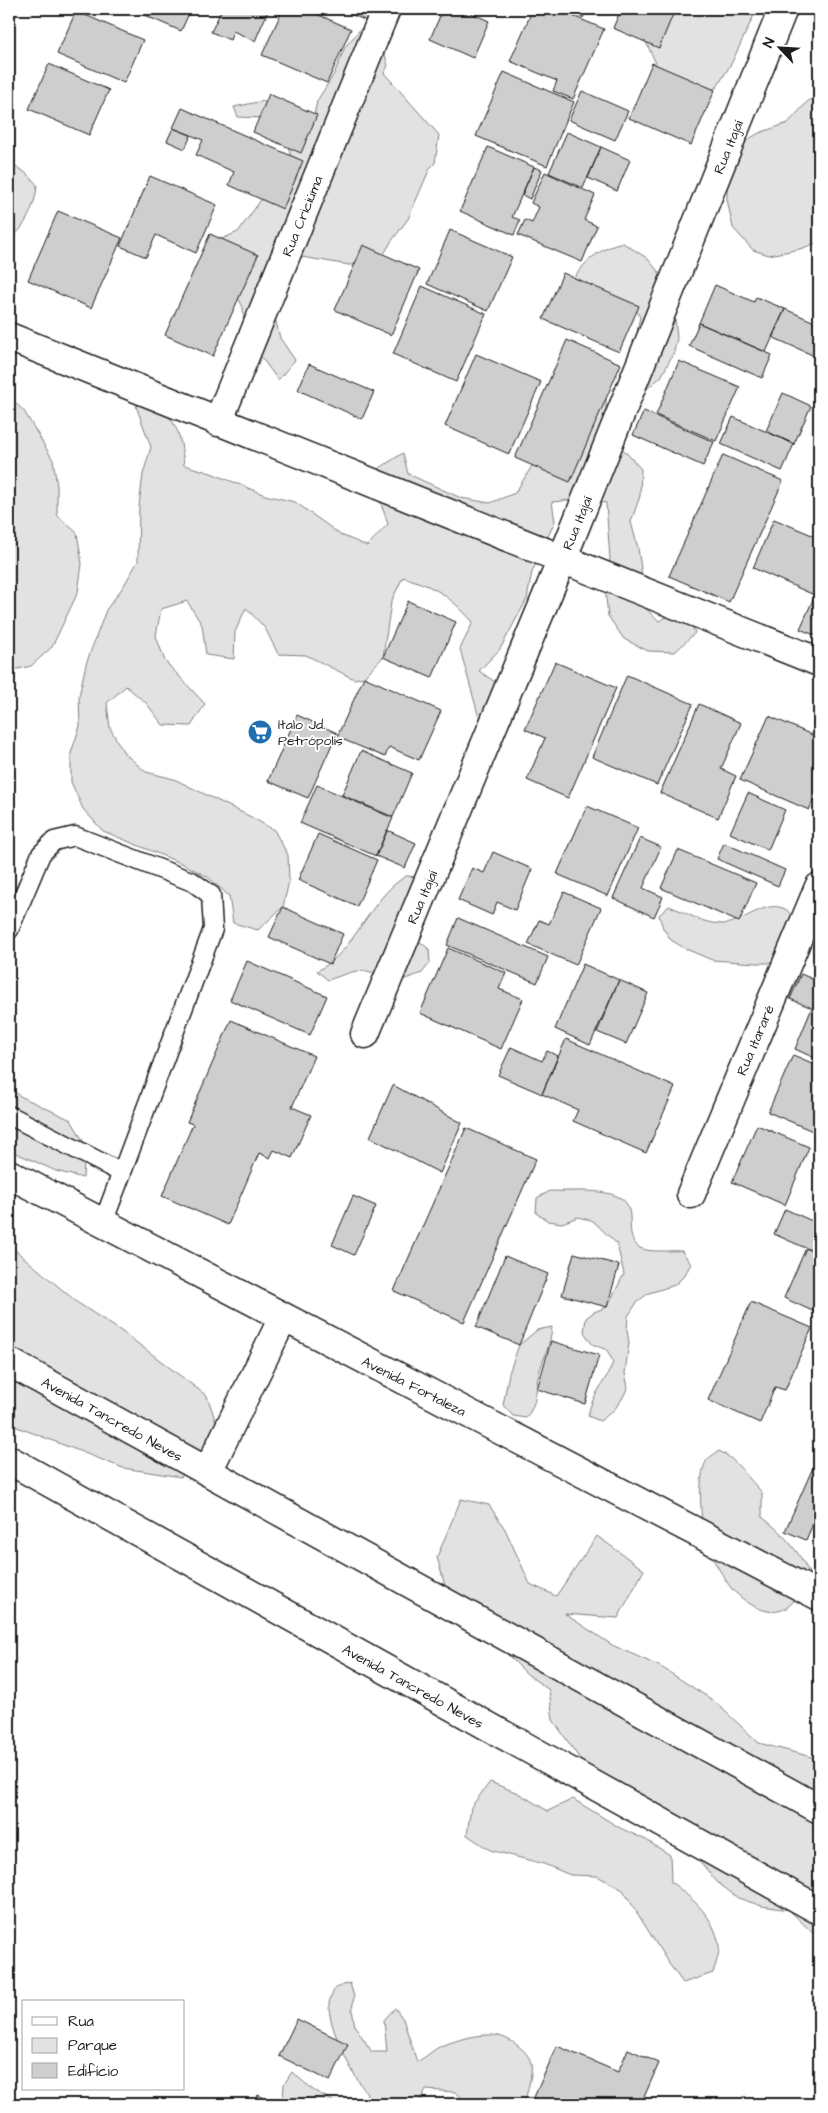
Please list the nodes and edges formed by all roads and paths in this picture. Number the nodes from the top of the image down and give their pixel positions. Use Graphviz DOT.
graph roads {
  1 [pos="386,9"];
  2 [pos="784,9"];
  3 [pos="9,337"];
  4 [pos="218,422"];
  5 [pos="563,557"];
  6 [pos="819,662"];
  7 [pos="819,887"];
  8 [pos="9,930"];
  9 [pos="365,1034"];
  10 [pos="9,1115"];
  11 [pos="122,1173"];
  12 [pos="9,1174"];
  13 [pos="691,1194"];
  14 [pos="103,1224"];
  15 [pos="283,1318"];
  16 [pos="9,1362"];
  17 [pos="9,1460"];
  18 [pos="208,1471"];
  19 [pos="819,1596"];
  20 [pos="819,1809"];
  21 [pos="819,1910"];
  1 -- 4 [label="street, Rua Criciúma"];
  2 -- 5 [label="street, Rua Itajaí"];
  3 -- 4 [label="street"];
  4 -- 5 [label="street"];
  5 -- 6 [label="street"];
  5 -- 9 [label="street, Rua Itajaí"];
  7 -- 13 [label="street, Rua Itararé"];
  8 -- 11 [label="lane"];
  10 -- 11 [label="lane"];
  11 -- 14 [label="lane"];
  12 -- 14 [label="street, Avenida Fortaleza"];
  14 -- 15 [label="street, Avenida Fortaleza"];
  15 -- 18 [label="street"];
  15 -- 19 [label="street, Avenida Fortaleza"];
  16 -- 18 [label="street, Avenida Tancredo Neves"];
  17 -- 21 [label="street, Avenida Tancredo Neves"];
  18 -- 20 [label="street, Avenida Tancredo Neves"];
}
